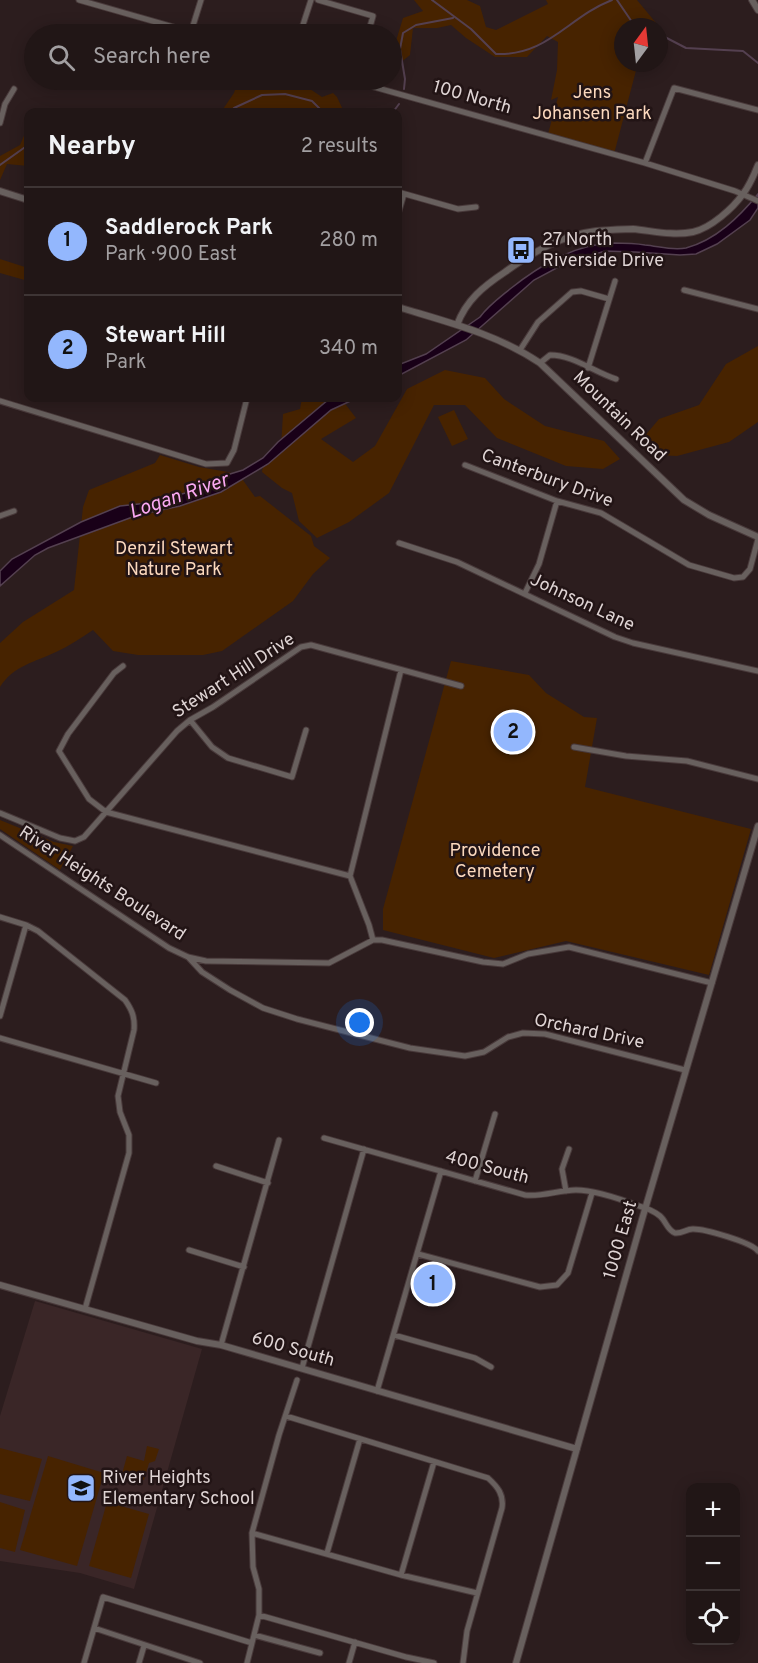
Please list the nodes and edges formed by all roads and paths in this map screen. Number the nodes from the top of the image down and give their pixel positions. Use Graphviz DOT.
graph roads {
  1 [pos="79,0"];
  2 [pos="201,0"];
  3 [pos="310,0"];
  4 [pos="318,0"];
  5 [pos="752,0"];
  6 [pos="758,10"];
  7 [pos="163,24"];
  8 [pos="196,24"];
  9 [pos="303,24"];
  10 [pos="371,24"];
  11 [pos="14,89"];
  12 [pos="388,90"];
  13 [pos="758,110"];
  14 [pos="0,123"];
  15 [pos="645,163"];
  16 [pos="758,165"];
  17 [pos="0,191"];
  18 [pos="402,194"];
  19 [pos="743,194"];
  20 [pos="24,199"];
  21 [pos="755,199"];
  22 [pos="476,207"];
  23 [pos="615,281"];
  24 [pos="684,290"];
  25 [pos="609,299"];
  26 [pos="402,308"];
  27 [pos="758,309"];
  28 [pos="457,325"];
  29 [pos="520,350"];
  30 [pos="540,363"];
  31 [pos="588,368"];
  32 [pos="616,379"];
  33 [pos="0,401"];
  34 [pos="246,402"];
  35 [pos="465,465"];
  36 [pos="557,501"];
  37 [pos="14,511"];
  38 [pos="0,516"];
  39 [pos="758,538"];
  40 [pos="399,543"];
  41 [pos="525,593"];
  42 [pos="123,666"];
  43 [pos="402,670"];
  44 [pos="758,671"];
  45 [pos="461,686"];
  46 [pos="190,720"];
  47 [pos="306,730"];
  48 [pos="574,747"];
  49 [pos="758,779"];
  50 [pos="106,812"];
  51 [pos="0,813"];
  52 [pos="758,826"];
  53 [pos="0,835"];
  54 [pos="350,876"];
  55 [pos="0,917"];
  56 [pos="26,925"];
  57 [pos="372,940"];
  58 [pos="188,957"];
  59 [pos="712,983"];
  60 [pos="0,1016"];
  61 [pos="0,1038"];
  62 [pos="685,1070"];
  63 [pos="123,1073"];
  64 [pos="156,1083"];
  65 [pos="495,1114"];
  66 [pos="324,1138"];
  67 [pos="279,1140"];
  68 [pos="364,1149"];
  69 [pos="569,1149"];
  70 [pos="216,1167"];
  71 [pos="441,1171"];
  72 [pos="475,1180"];
  73 [pos="267,1183"];
  74 [pos="566,1191"];
  75 [pos="592,1193"];
  76 [pos="645,1208"];
  77 [pos="189,1250"];
  78 [pos="758,1251"];
  79 [pos="418,1254"];
  80 [pos="244,1267"];
  81 [pos="0,1285"];
  82 [pos="85,1309"];
  83 [pos="394,1335"];
  84 [pos="221,1345"];
  85 [pos="491,1367"];
  86 [pos="302,1368"];
  87 [pos="297,1380"];
  88 [pos="377,1391"];
  89 [pos="286,1416"];
  90 [pos="360,1439"];
  91 [pos="577,1449"];
  92 [pos="434,1462"];
  93 [pos="252,1533"];
  94 [pos="327,1553"];
  95 [pos="401,1575"];
  96 [pos="477,1593"];
  97 [pos="259,1615"];
  98 [pos="94,1628"];
  99 [pos="255,1635"];
  100 [pos="355,1642"];
  101 [pos="252,1643"];
  102 [pos="144,1646"];
  103 [pos="320,1653"];
  104 [pos="405,1660"];
  105 [pos="84,1663"];
  106 [pos="139,1663"];
  107 [pos="200,1663"];
  108 [pos="247,1663"];
  109 [pos="350,1663"];
  110 [pos="434,1663"];
  111 [pos="463,1663"];
  112 [pos="516,1663"];
  1 -- 7 [label="street"];
  2 -- 8 [label="street"];
  3 -- 9 [label="street"];
  4 -- 10 [label="street"];
  5 -- 6 [label="street"];
  11 -- 14 [label="street"];
  12 -- 15 [label="street, 100 North"];
  13 -- 15 [label="street"];
  15 -- 19 [label="street, 100 North"];
  16 -- 19 [label="street"];
  17 -- 20 [label="street"];
  18 -- 22 [label="street"];
  19 -- 21 [label="street, 100 North"];
  19 -- 28 [label="street"];
  23 -- 25 [label="street"];
  24 -- 27 [label="street"];
  25 -- 29 [label="street"];
  25 -- 31 [label="street"];
  26 -- 28 [label="street, Mountain Road"];
  28 -- 29 [label="street, Mountain Road"];
  29 -- 30 [label="street, Mountain Road"];
  30 -- 31 [label="street"];
  30 -- 39 [label="street, Mountain Road"];
  31 -- 32 [label="street"];
  33 -- 34 [label="street"];
  35 -- 36 [label="street, Canterbury Drive"];
  36 -- 39 [label="street, Canterbury Drive"];
  36 -- 41 [label="street"];
  37 -- 38 [label="street"];
  40 -- 41 [label="street, Johnson Lane"];
  41 -- 44 [label="street, Johnson Lane"];
  42 -- 50 [label="street"];
  43 -- 45 [label="street, Stewart Hill Drive"];
  43 -- 46 [label="street, Stewart Hill Drive"];
  43 -- 54 [label="street"];
  46 -- 47 [label="street"];
  46 -- 50 [label="street, Stewart Hill Drive"];
  48 -- 49 [label="street"];
  50 -- 51 [label="street, Stewart Hill Drive"];
  50 -- 54 [label="street"];
  52 -- 59 [label="street, 1000 East"];
  53 -- 58 [label="street, River Heights Boulevard"];
  54 -- 57 [label="street"];
  55 -- 56 [label="street"];
  56 -- 60 [label="street"];
  56 -- 63 [label="street"];
  57 -- 58 [label="street, River Heights Boulevard"];
  57 -- 59 [label="street"];
  58 -- 62 [label="street, Orchard Drive"];
  59 -- 62 [label="street, 1000 East"];
  61 -- 63 [label="street"];
  62 -- 76 [label="street, 1000 East"];
  63 -- 64 [label="street"];
  63 -- 82 [label="street"];
  65 -- 72 [label="street"];
  66 -- 68 [label="street, 400 South"];
  67 -- 73 [label="street"];
  68 -- 71 [label="street, 400 South"];
  68 -- 86 [label="street"];
  69 -- 74 [label="street"];
  70 -- 73 [label="street"];
  71 -- 72 [label="street, 400 South"];
  71 -- 79 [label="street"];
  72 -- 74 [label="street, 400 South"];
  73 -- 80 [label="street"];
  74 -- 75 [label="street, 400 South"];
  75 -- 76 [label="street, 400 South"];
  75 -- 79 [label="street"];
  76 -- 78 [label="street"];
  76 -- 91 [label="street, 1000 East"];
  77 -- 80 [label="street"];
  79 -- 83 [label="street"];
  80 -- 84 [label="street"];
  81 -- 82 [label="street, 600 South"];
  82 -- 84 [label="street, 600 South"];
  83 -- 85 [label="street"];
  83 -- 88 [label="street"];
  84 -- 86 [label="street, 600 South"];
  86 -- 88 [label="street, 600 South"];
  87 -- 89 [label="street"];
  88 -- 91 [label="street, 600 South"];
  89 -- 90 [label="street"];
  89 -- 93 [label="street"];
  90 -- 92 [label="street"];
  90 -- 94 [label="street"];
  91 -- 112 [label="street, 1000 East"];
  92 -- 95 [label="street"];
  92 -- 96 [label="street"];
  93 -- 94 [label="street"];
  93 -- 97 [label="street"];
  94 -- 95 [label="street"];
  95 -- 96 [label="street"];
  96 -- 111 [label="street"];
  97 -- 99 [label="street"];
  97 -- 100 [label="street"];
  98 -- 101 [label="street"];
  98 -- 102 [label="street"];
  98 -- 105 [label="street"];
  99 -- 101 [label="street"];
  99 -- 103 [label="street"];
  100 -- 104 [label="street"];
  100 -- 109 [label="street"];
  101 -- 108 [label="street"];
  102 -- 106 [label="street"];
  102 -- 107 [label="street"];
  104 -- 110 [label="street"];
}
